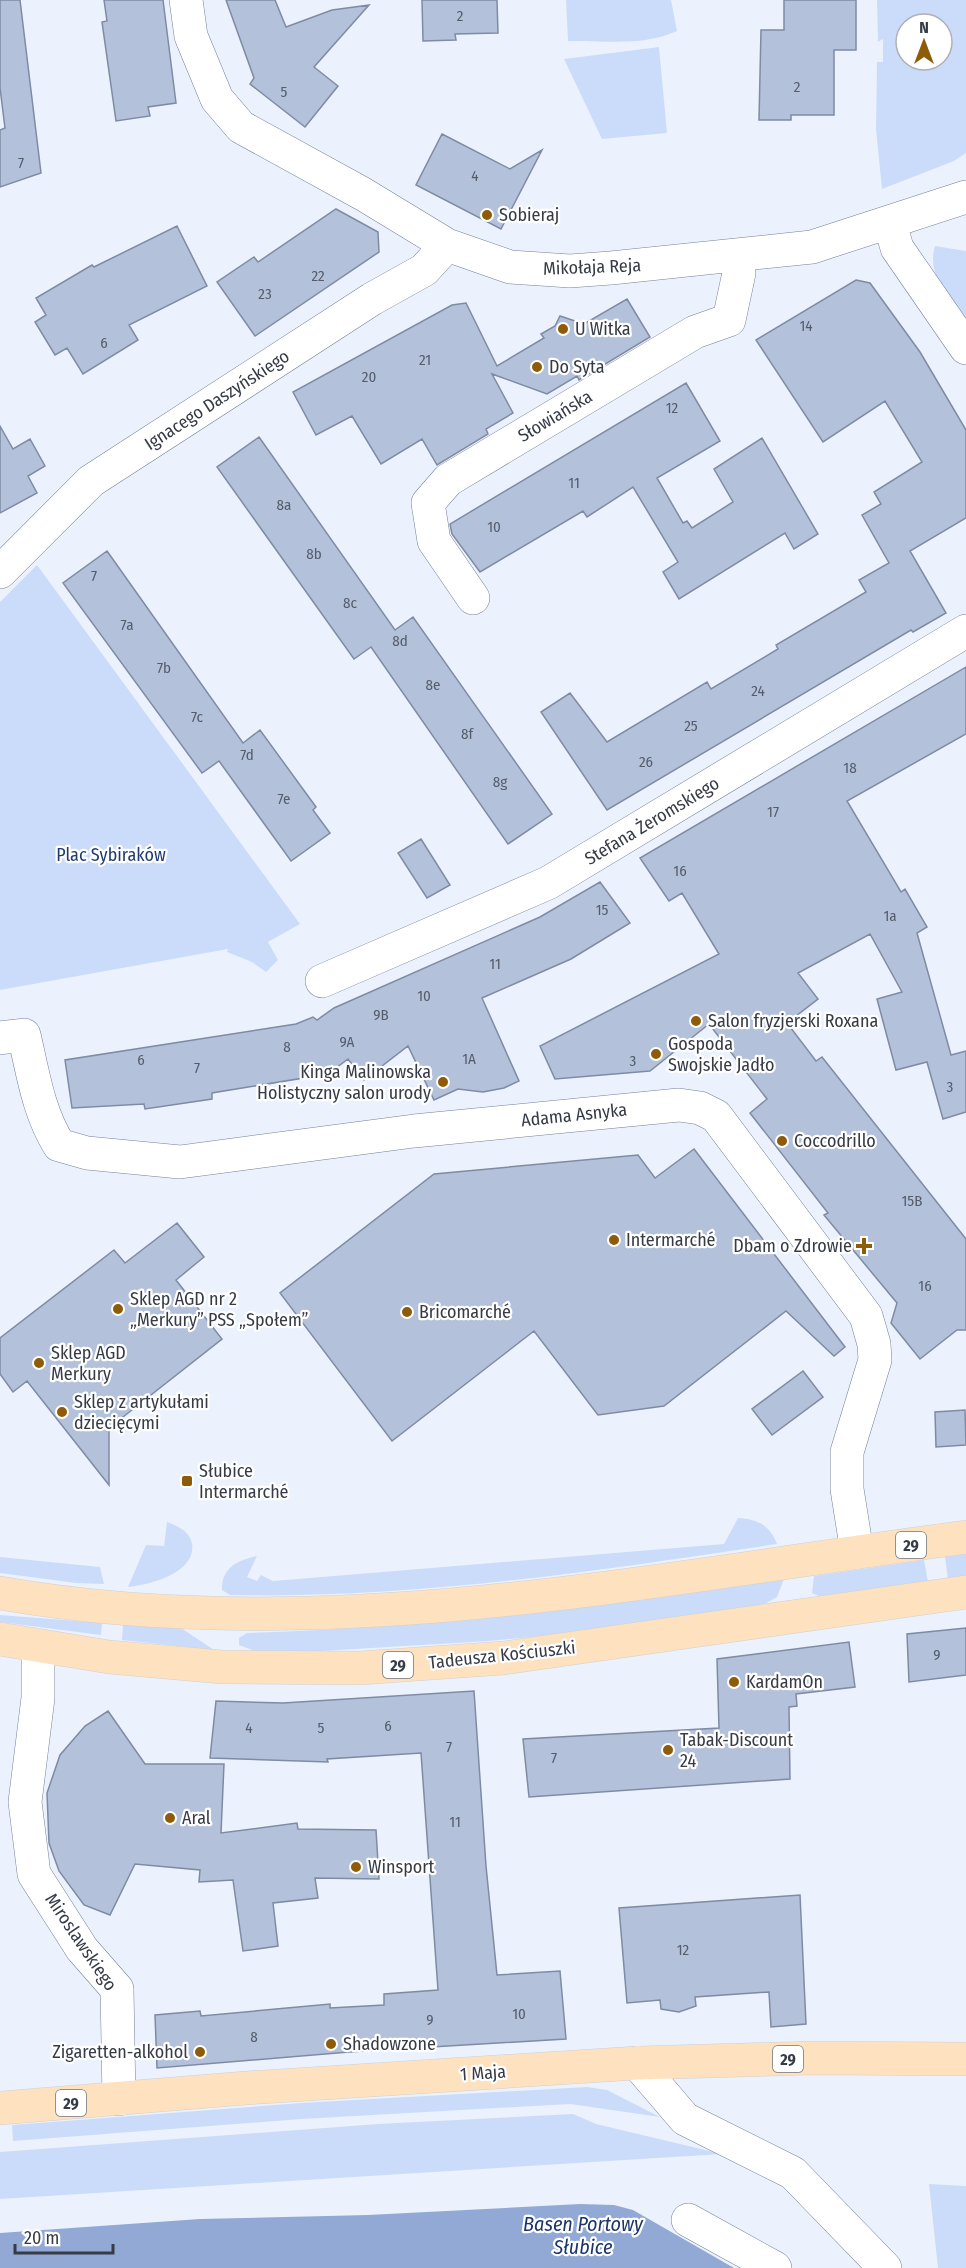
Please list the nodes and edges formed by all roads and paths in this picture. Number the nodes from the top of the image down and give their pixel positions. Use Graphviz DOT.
graph roads {
  1 [pos="186,0"];
  2 [pos="966,197"];
  3 [pos="890,223"];
  4 [pos="447,245"];
  5 [pos="735,256"];
  6 [pos="966,348"];
  7 [pos="2,567"];
  8 [pos="473,598"];
  9 [pos="966,632"];
  10 [pos="322,981"];
  11 [pos="12,1036"];
  12 [pos="966,1537"];
  13 [pos="857,1552"];
  14 [pos="966,1592"];
  15 [pos="0,1593"];
  16 [pos="0,1639"];
  17 [pos="38,1646"];
  18 [pos="966,2059"];
  19 [pos="637,2063"];
  20 [pos="119,2099"];
  21 [pos="0,2108"];
  22 [pos="688,2220"];
  23 [pos="764,2255"];
  24 [pos="885,2268"];
  1 -- 4 [label="street, Mikołaja Reja"];
  2 -- 3 [label="street, Mikołaja Reja"];
  3 -- 5 [label="street, Mikołaja Reja"];
  3 -- 6 [label="street"];
  4 -- 5 [label="street, Mikołaja Reja"];
  4 -- 7 [label="street, Ignacego Daszyńskiego"];
  5 -- 8 [label="street, Słowiańska"];
  9 -- 10 [label="street, Stefana Żeromskiego"];
  11 -- 13 [label="street, Adama Asnyka"];
  12 -- 13 [label="main road, 29"];
  13 -- 15 [label="main road, 29"];
  14 -- 17 [label="main road, Tadeusza Kościuszki / 29"];
  16 -- 17 [label="main road, Tadeusza Kościuszki / 29"];
  17 -- 20 [label="street, Miroslawskiego"];
  18 -- 19 [label="main road, 1 Maja / 29"];
  19 -- 20 [label="main road, 1 Maja / 29"];
  19 -- 24 [label="street"];
  20 -- 21 [label="main road, 1 Maja / 29"];
  22 -- 23 [label="street"];
}
